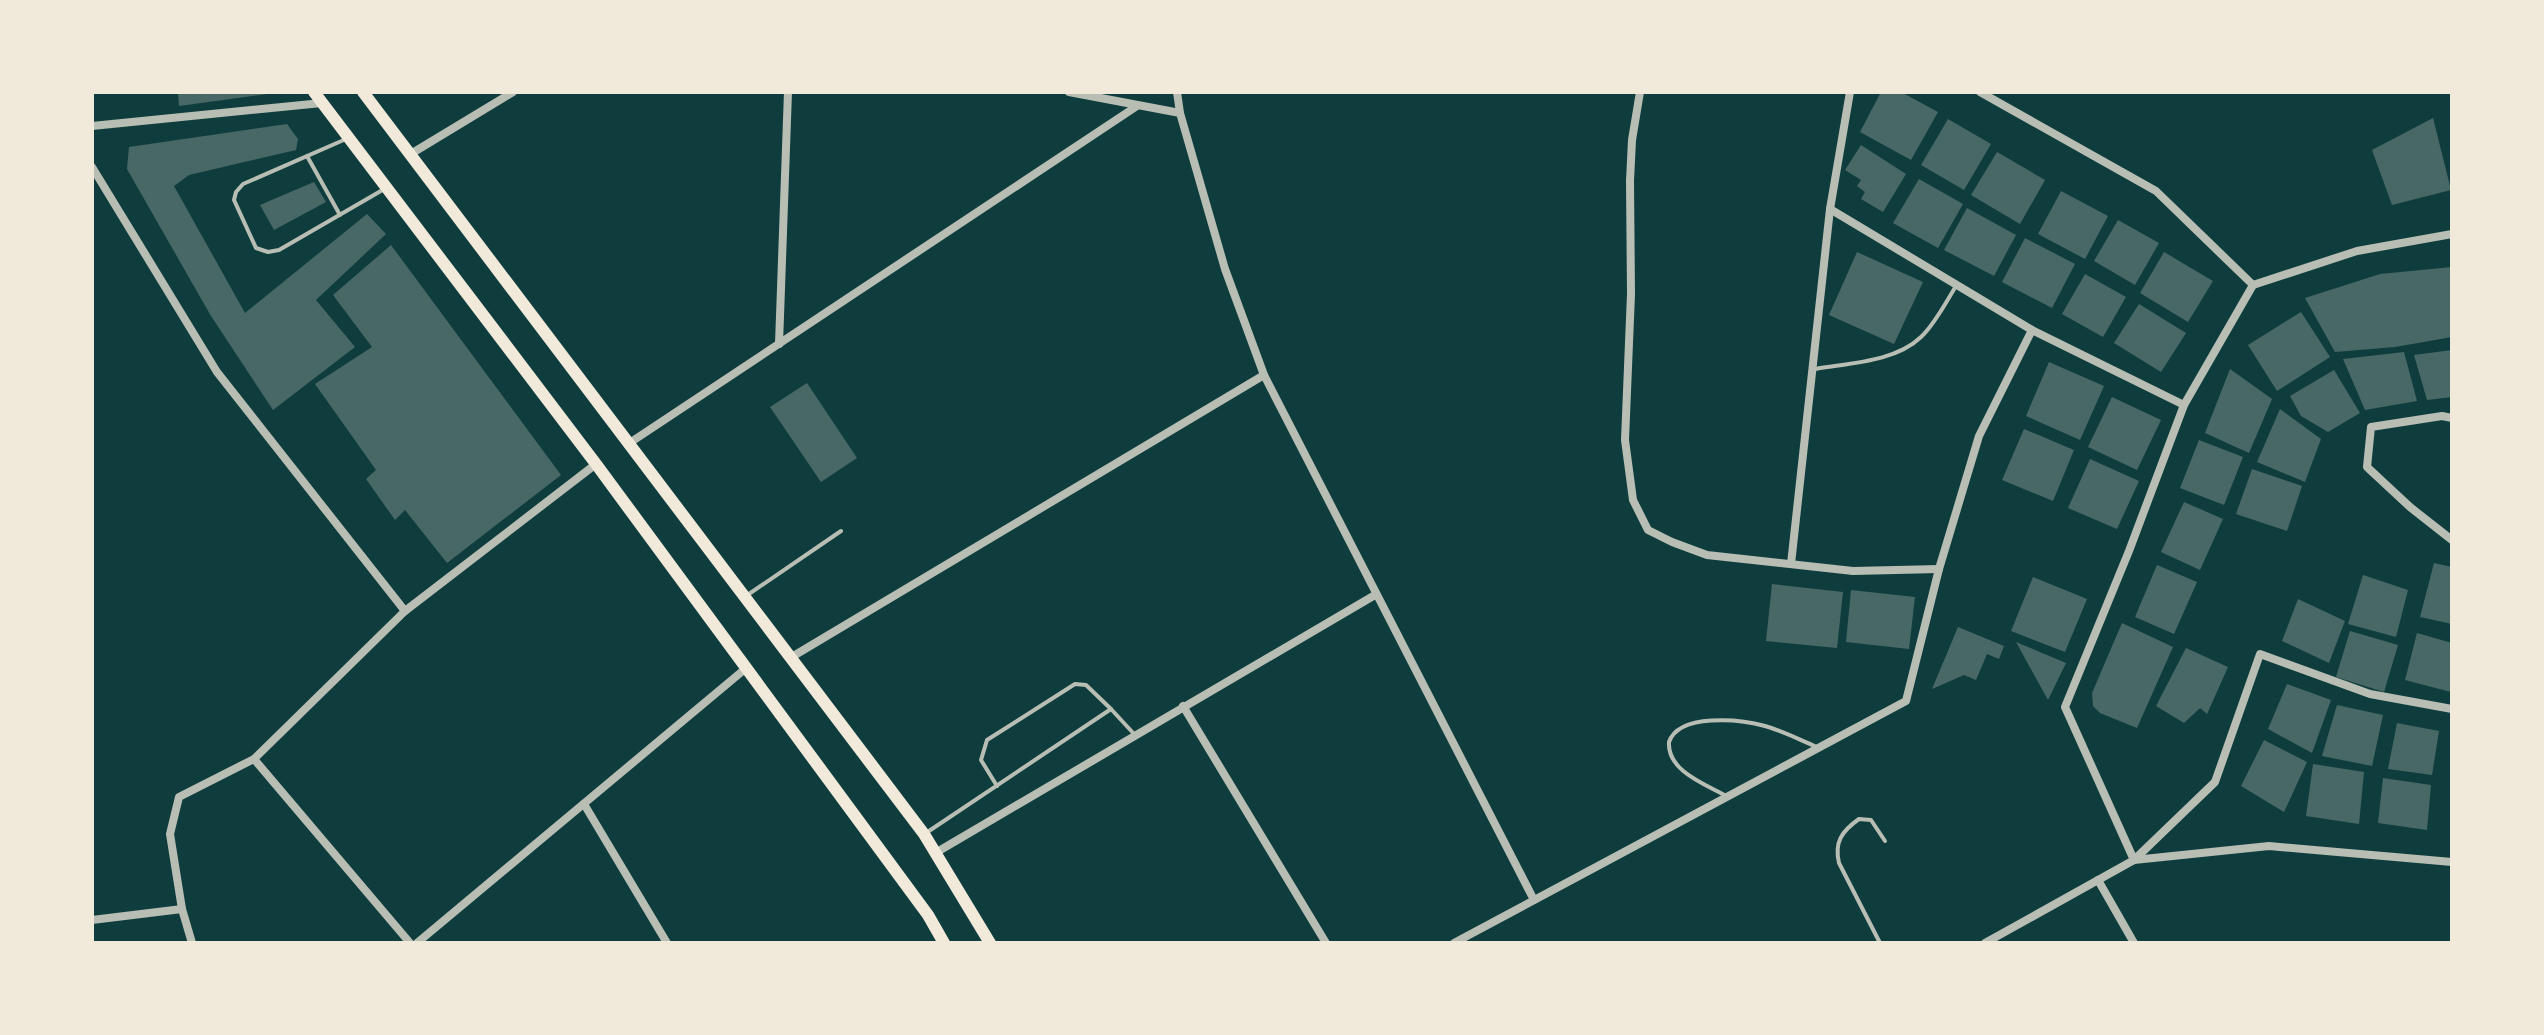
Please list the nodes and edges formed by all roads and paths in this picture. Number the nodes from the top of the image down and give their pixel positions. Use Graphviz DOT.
graph roads {
  1 [pos="314,92"];
  2 [pos="363,92"];
  3 [pos="513,92"];
  4 [pos="788,92"];
  5 [pos="1069,92"];
  6 [pos="1177,92"];
  7 [pos="1640,92"];
  8 [pos="1850,92"];
  9 [pos="1980,92"];
  10 [pos="322,103"];
  11 [pos="1137,106"];
  12 [pos="1180,113"];
  13 [pos="92,126"];
  14 [pos="348,138"];
  15 [pos="409,155"];
  16 [pos="307,156"];
  17 [pos="92,167"];
  18 [pos="386,188"];
  19 [pos="1830,209"];
  20 [pos="340,215"];
  21 [pos="2452,234"];
  22 [pos="1957,285"];
  23 [pos="2253,285"];
  24 [pos="2032,330"];
  25 [pos="779,344"];
  26 [pos="1812,370"];
  27 [pos="1264,375"];
  28 [pos="2184,405"];
  29 [pos="2452,418"];
  30 [pos="628,444"];
  31 [pos="596,464"];
  32 [pos="841,531"];
  33 [pos="2452,540"];
  34 [pos="1791,564"];
  35 [pos="1939,569"];
  36 [pos="1375,595"];
  37 [pos="744,598"];
  38 [pos="405,611"];
  39 [pos="790,658"];
  40 [pos="745,669"];
  41 [pos="1183,706"];
  42 [pos="1111,709"];
  43 [pos="2452,709"];
  44 [pos="1135,735"];
  45 [pos="1817,747"];
  46 [pos="254,759"];
  47 [pos="997,786"];
  48 [pos="1726,796"];
  49 [pos="584,804"];
  50 [pos="924,834"];
  51 [pos="1885,841"];
  52 [pos="937,852"];
  53 [pos="2134,860"];
  54 [pos="2452,862"];
  55 [pos="2098,880"];
  56 [pos="1534,900"];
  57 [pos="182,909"];
  58 [pos="92,920"];
  59 [pos="192,943"];
  60 [pos="410,943"];
  61 [pos="417,943"];
  62 [pos="667,943"];
  63 [pos="944,943"];
  64 [pos="990,943"];
  65 [pos="1326,943"];
  66 [pos="1454,943"];
  67 [pos="1880,943"];
  68 [pos="1985,943"];
  69 [pos="2134,943"];
  1 -- 10 [label="main road"];
  2 -- 15 [label="main road"];
  3 -- 15 [label="street"];
  4 -- 25 [label="street"];
  5 -- 11 [label="street"];
  6 -- 12 [label="street"];
  7 -- 34 [label="street"];
  8 -- 19 [label="street"];
  9 -- 23 [label="street"];
  10 -- 13 [label="street"];
  10 -- 14 [label="main road"];
  11 -- 12 [label="street"];
  11 -- 25 [label="street"];
  12 -- 27 [label="street"];
  14 -- 16 [label="lane"];
  14 -- 18 [label="main road"];
  15 -- 30 [label="main road"];
  16 -- 20 [label="lane"];
  16 -- 20 [label="lane"];
  17 -- 38 [label="street"];
  18 -- 20 [label="lane"];
  18 -- 31 [label="main road"];
  19 -- 22 [label="street"];
  19 -- 26 [label="street"];
  21 -- 23 [label="street"];
  22 -- 24 [label="street"];
  22 -- 26 [label="lane"];
  23 -- 28 [label="street"];
  24 -- 28 [label="street"];
  24 -- 35 [label="street"];
  25 -- 30 [label="street"];
  26 -- 34 [label="street"];
  27 -- 36 [label="street"];
  27 -- 39 [label="street"];
  28 -- 53 [label="street"];
  29 -- 33 [label="street"];
  30 -- 37 [label="main road"];
  31 -- 38 [label="street"];
  31 -- 40 [label="main road"];
  32 -- 37 [label="lane"];
  34 -- 35 [label="street"];
  35 -- 45 [label="street"];
  36 -- 41 [label="street"];
  36 -- 56 [label="street"];
  37 -- 39 [label="main road"];
  38 -- 46 [label="street"];
  39 -- 50 [label="main road"];
  40 -- 49 [label="street"];
  40 -- 63 [label="main road"];
  41 -- 44 [label="street"];
  41 -- 65 [label="street"];
  42 -- 44 [label="lane"];
  42 -- 47 [label="lane"];
  42 -- 47 [label="lane"];
  43 -- 53 [label="street"];
  44 -- 52 [label="street"];
  45 -- 48 [label="street"];
  45 -- 48 [label="lane"];
  46 -- 57 [label="street"];
  46 -- 60 [label="street"];
  47 -- 50 [label="lane"];
  48 -- 56 [label="street"];
  49 -- 61 [label="street"];
  49 -- 62 [label="street"];
  50 -- 52 [label="main road"];
  51 -- 67 [label="lane"];
  52 -- 64 [label="main road"];
  53 -- 54 [label="street"];
  53 -- 55 [label="street"];
  55 -- 68 [label="street"];
  55 -- 69 [label="street"];
  56 -- 66 [label="street"];
  57 -- 58 [label="street"];
  57 -- 59 [label="street"];
}
